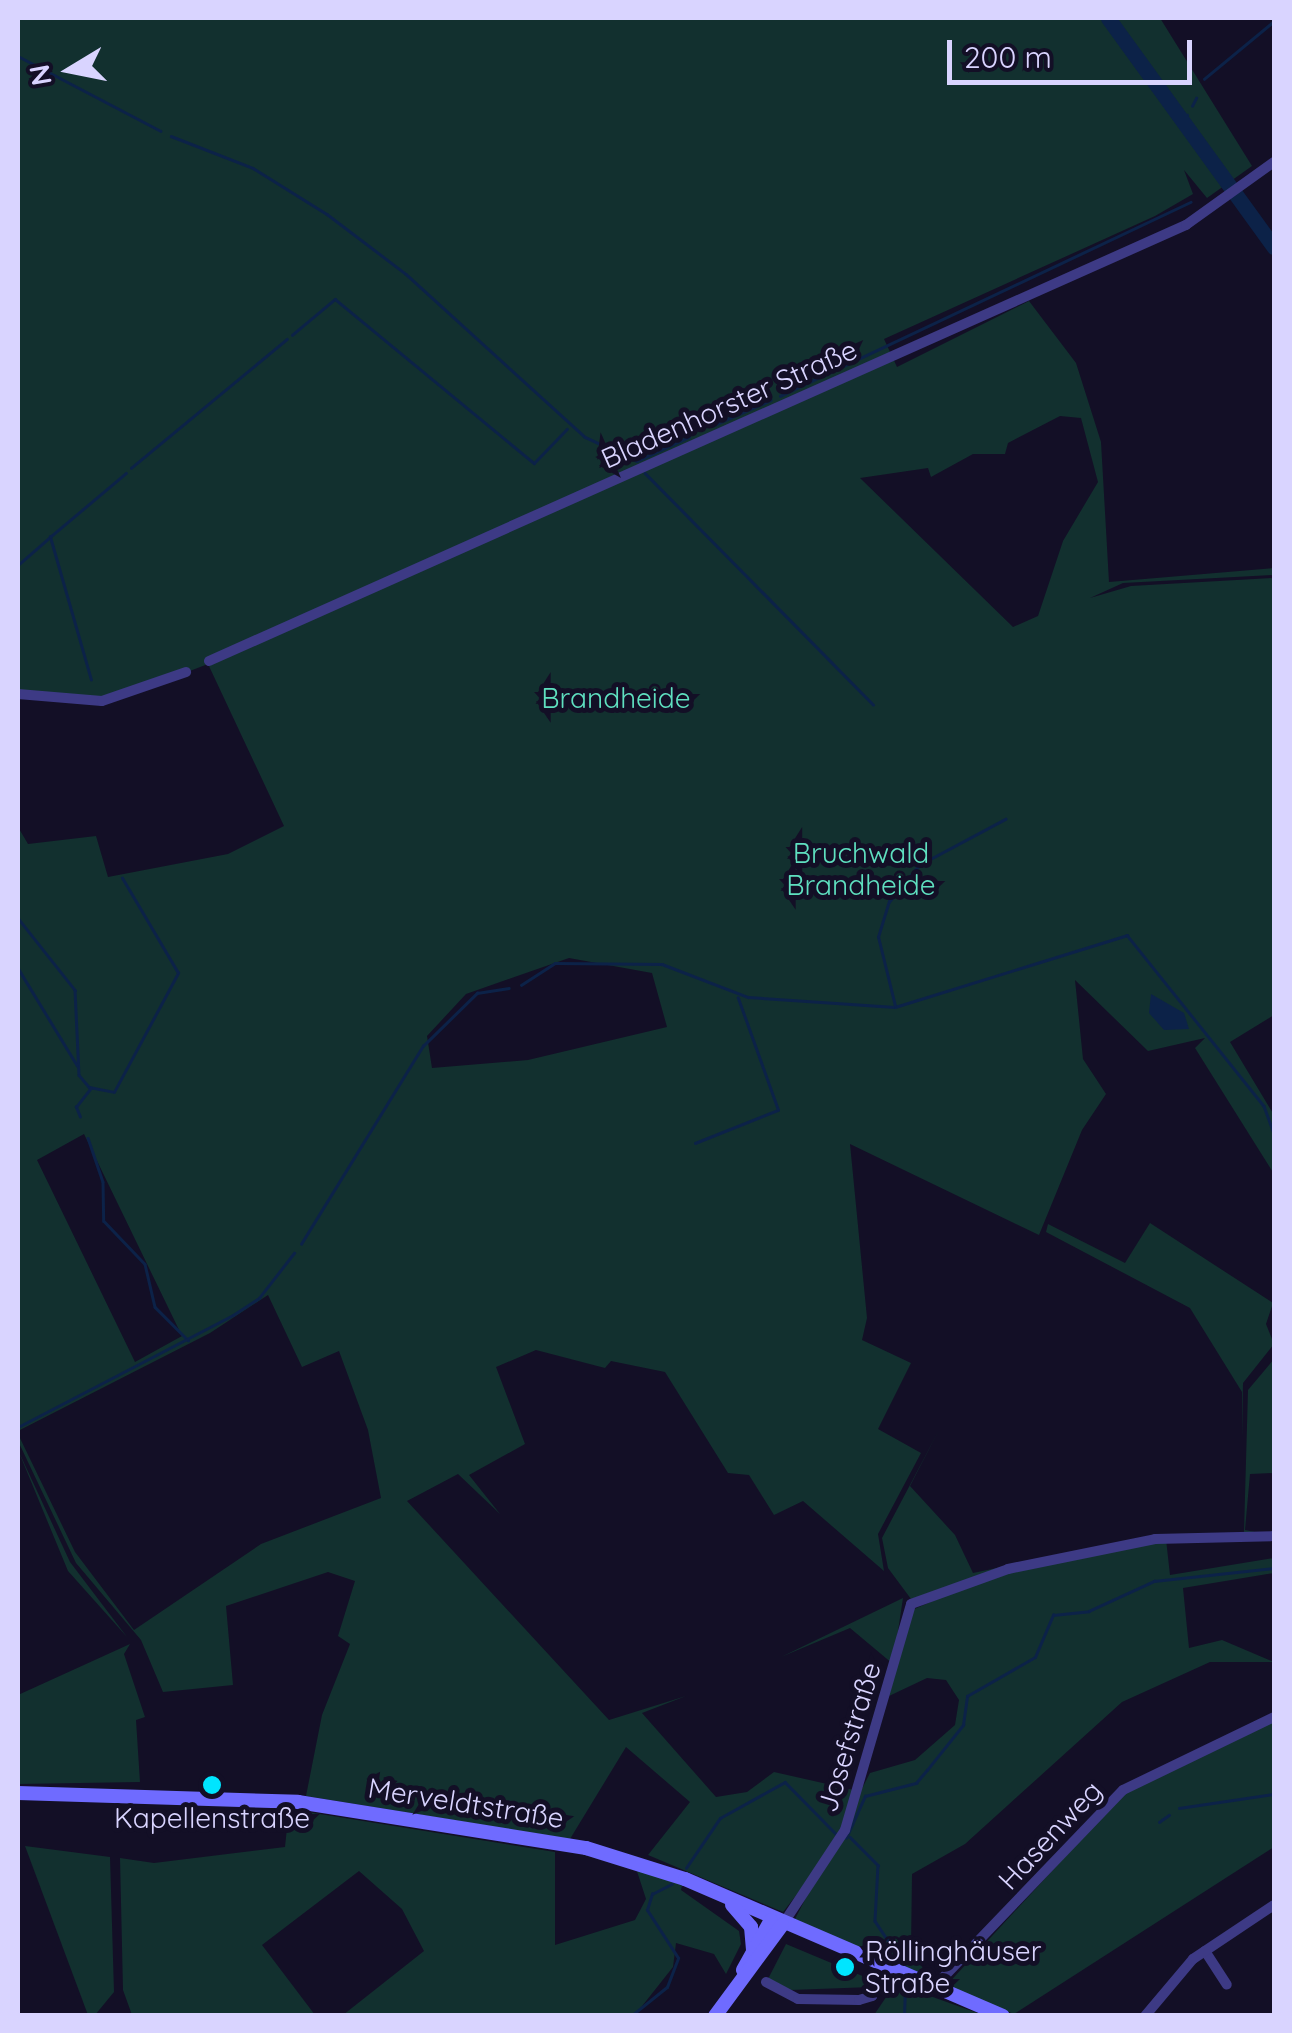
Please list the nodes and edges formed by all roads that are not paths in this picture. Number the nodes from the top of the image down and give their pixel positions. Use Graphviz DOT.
graph roads {
  1 [pos="1274,162"];
  2 [pos="209,662"];
  3 [pos="186,672"];
  4 [pos="18,694"];
  5 [pos="1274,1536"];
  6 [pos="1274,1717"];
  7 [pos="18,1793"];
  8 [pos="724,1897"];
  9 [pos="1274,1905"];
  10 [pos="777,1922"];
  11 [pos="1205,1951"];
  12 [pos="753,1952"];
  13 [pos="883,1969"];
  14 [pos="766,1982"];
  15 [pos="1228,1986"];
  16 [pos="934,1987"];
  17 [pos="730,1998"];
  18 [pos="715,2016"];
  19 [pos="1003,2016"];
  20 [pos="1145,2016"];
  1 -- 2 [label="street, Bladenhorster Straße"];
  3 -- 4 [label="street"];
  5 -- 10 [label="street, Josefstraße"];
  6 -- 16 [label="street, Hasenweg"];
  7 -- 8 [label="street, Merveldtstraße"];
  8 -- 10 [label="street, Merveldtstraße"];
  8 -- 12 [label="street"];
  9 -- 11 [label="street"];
  10 -- 12 [label="street"];
  10 -- 13 [label="street, Merveldtstraße"];
  10 -- 17 [label="street"];
  11 -- 15 [label="street"];
  11 -- 20 [label="street"];
  12 -- 17 [label="street"];
  13 -- 14 [label="street"];
  13 -- 16 [label="street, Merveldtstraße"];
  16 -- 19 [label="street, Merveldtstraße"];
  17 -- 18 [label="street"];
}
